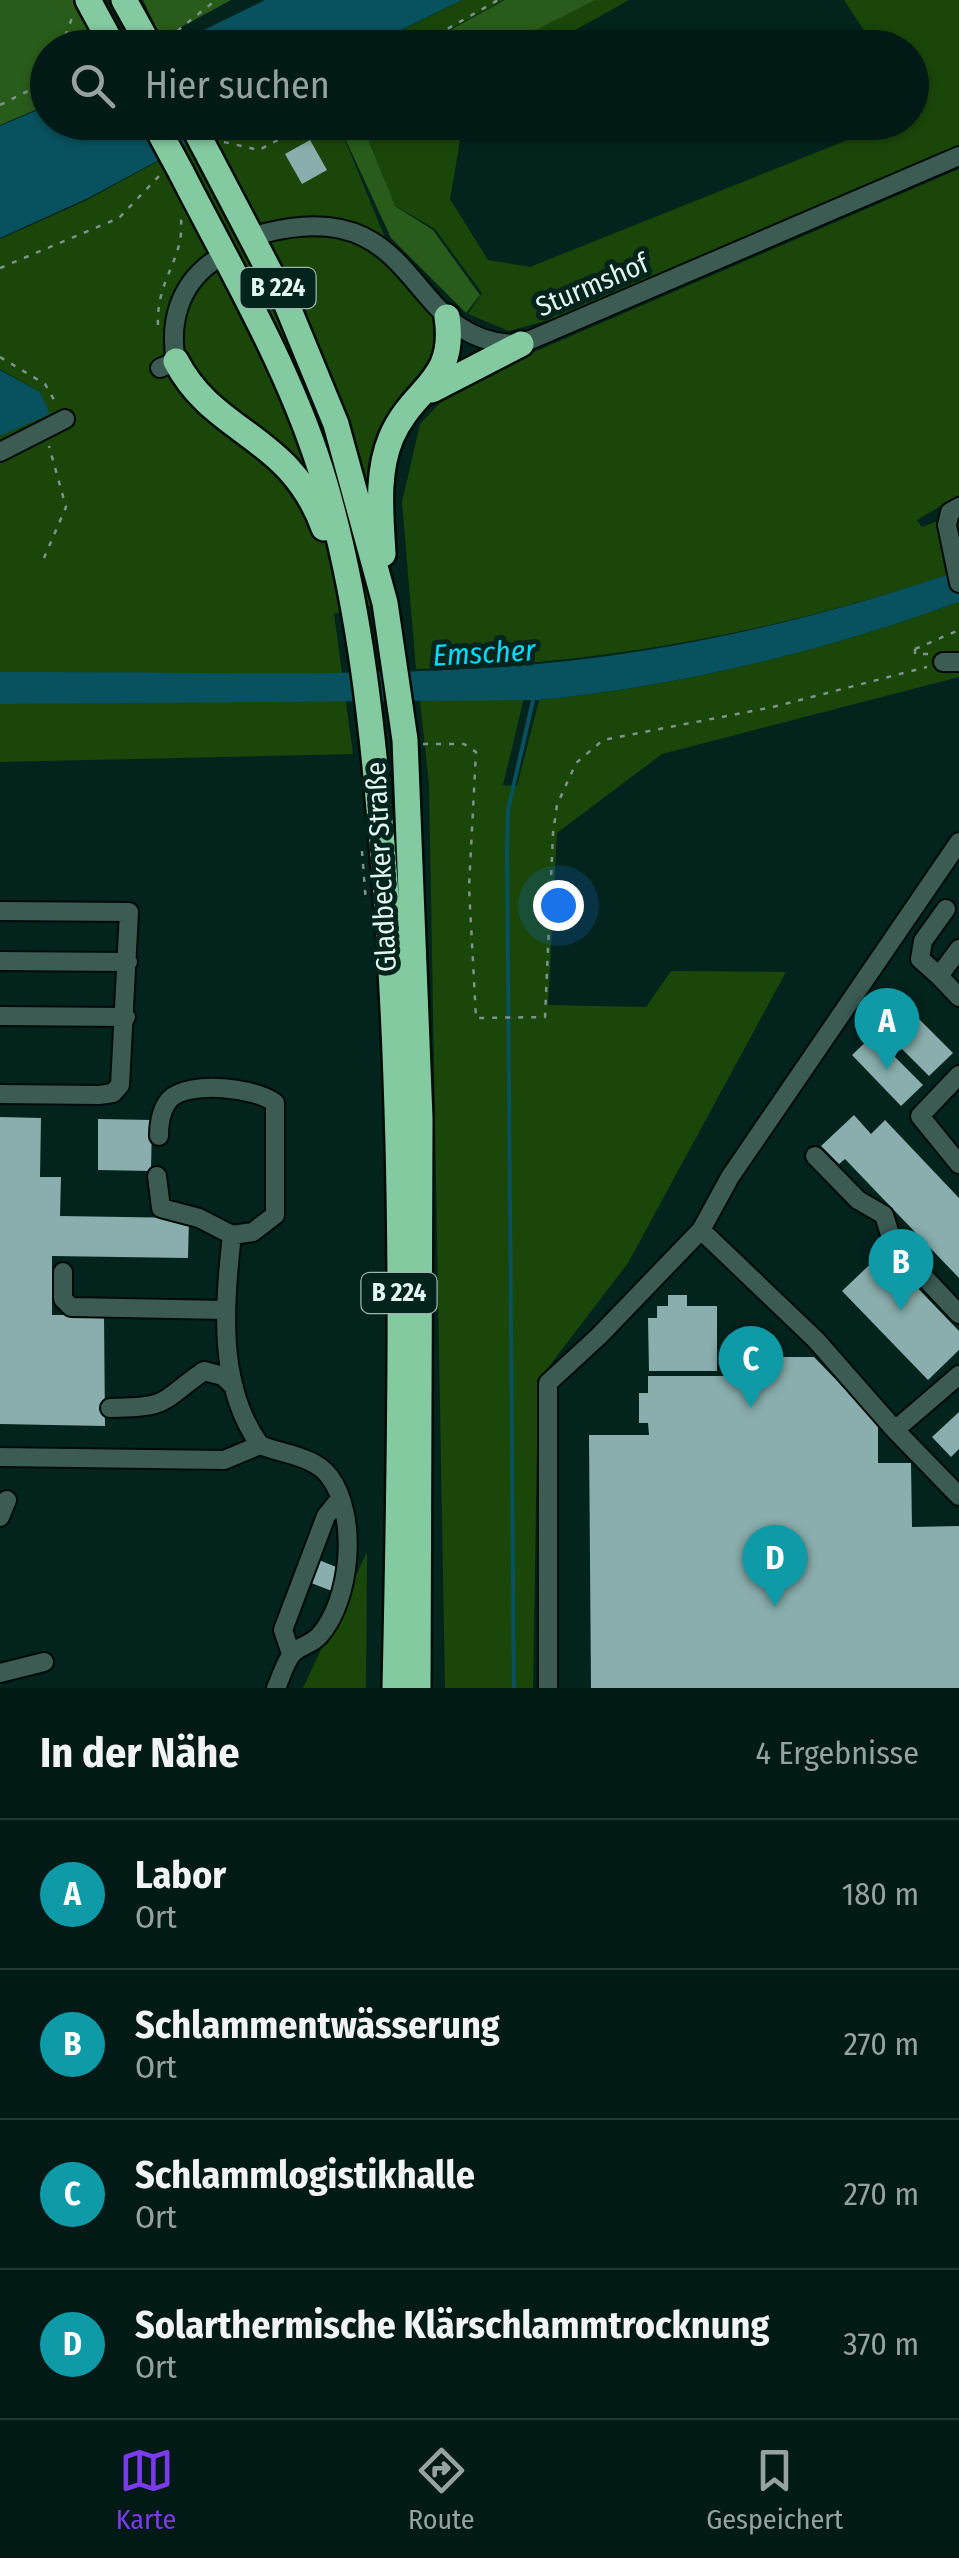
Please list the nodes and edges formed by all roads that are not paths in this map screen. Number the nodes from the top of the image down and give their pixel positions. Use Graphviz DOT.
graph roads {
  1 [pos="124,0"];
  2 [pos="134,0"];
  3 [pos="82,5"];
  4 [pos="102,30"];
  5 [pos="143,30"];
  6 [pos="147,30"];
  7 [pos="160,140"];
  8 [pos="206,140"];
  9 [pos="959,156"];
  10 [pos="265,233"];
  11 [pos="212,262"];
  12 [pos="448,317"];
  13 [pos="521,344"];
  14 [pos="168,365"];
  15 [pos="423,394"];
  16 [pos="65,419"];
  17 [pos="0,452"];
  18 [pos="959,506"];
  19 [pos="959,583"];
  20 [pos="385,604"];
  21 [pos="358,643"];
  22 [pos="959,842"];
  23 [pos="946,909"];
  24 [pos="0,911"];
  25 [pos="959,949"];
  26 [pos="0,961"];
  27 [pos="128,962"];
  28 [pos="939,976"];
  29 [pos="959,997"];
  30 [pos="0,1016"];
  31 [pos="126,1017"];
  32 [pos="959,1075"];
  33 [pos="0,1094"];
  34 [pos="159,1136"];
  35 [pos="814,1156"];
  36 [pos="959,1164"];
  37 [pos="157,1176"];
  38 [pos="701,1230"];
  39 [pos="232,1235"];
  40 [pos="63,1272"];
  41 [pos="225,1310"];
  42 [pos="959,1314"];
  43 [pos="959,1375"];
  44 [pos="234,1387"];
  45 [pos="110,1408"];
  46 [pos="895,1430"];
  47 [pos="260,1445"];
  48 [pos="0,1457"];
  49 [pos="959,1496"];
  50 [pos="338,1501"];
  51 [pos="292,1654"];
  52 [pos="407,1654"];
  53 [pos="44,1662"];
  54 [pos="0,1673"];
  55 [pos="276,1688"];
  56 [pos="395,1688"];
  57 [pos="418,1688"];
  58 [pos="548,1688"];
  1 -- 5 [label="highway"];
  2 -- 6 [label="highway"];
  3 -- 4 [label="highway"];
  7 -- 21 [label="highway, Gladbecker Straße / B 224, bridge"];
  8 -- 20 [label="highway, Gladbecker Straße / B 224, bridge"];
  9 -- 13 [label="street, Sturmshof"];
  10 -- 12 [label="street, Sturmshof"];
  11 -- 14 [label="street"];
  12 -- 13 [label="street, Sturmshof"];
  12 -- 15 [label="highway"];
  13 -- 15 [label="highway"];
  14 -- 21 [label="highway"];
  15 -- 20 [label="highway"];
  16 -- 17 [label="street"];
  18 -- 19 [label="street"];
  20 -- 52 [label="highway, Gladbecker Straße / B 224"];
  21 -- 52 [label="highway, Gladbecker Straße / B 224"];
  22 -- 38 [label="street"];
  23 -- 28 [label="street"];
  24 -- 27 [label="street"];
  25 -- 28 [label="street"];
  26 -- 27 [label="street"];
  27 -- 31 [label="street"];
  28 -- 29 [label="street"];
  30 -- 31 [label="street"];
  31 -- 33 [label="street"];
  32 -- 36 [label="street"];
  34 -- 39 [label="street"];
  35 -- 42 [label="street"];
  37 -- 39 [label="street"];
  38 -- 46 [label="street"];
  38 -- 58 [label="street"];
  39 -- 41 [label="street"];
  40 -- 41 [label="street"];
  41 -- 44 [label="street"];
  43 -- 46 [label="street"];
  44 -- 45 [label="street"];
  44 -- 47 [label="street"];
  46 -- 49 [label="street"];
  47 -- 48 [label="street"];
  47 -- 50 [label="street"];
  50 -- 51 [label="street"];
  50 -- 51 [label="street"];
  51 -- 55 [label="street"];
  52 -- 56 [label="highway, B 224"];
  52 -- 57 [label="highway, B 224"];
  53 -- 54 [label="street"];
}
